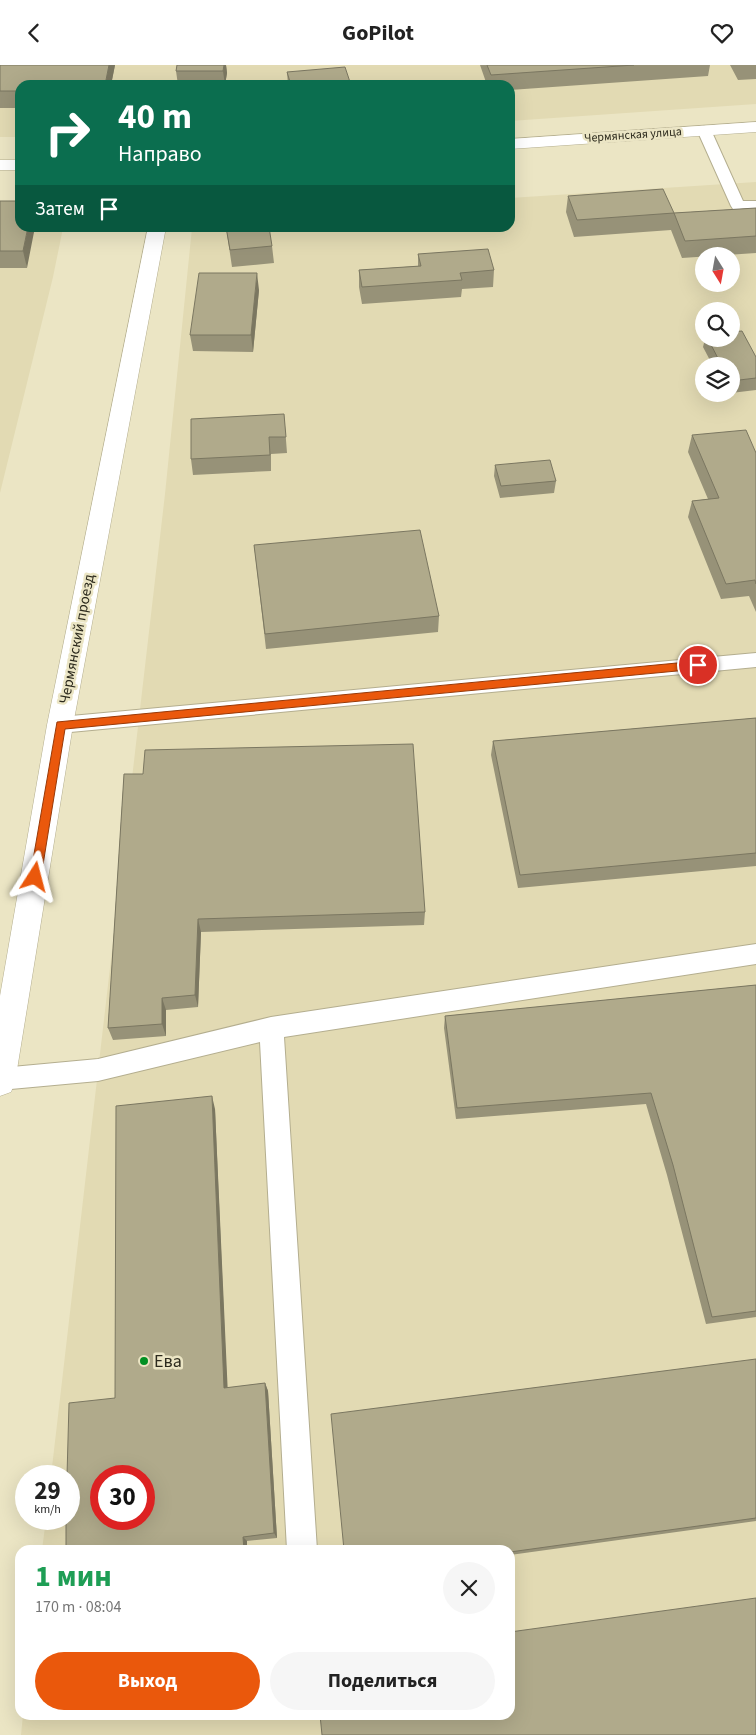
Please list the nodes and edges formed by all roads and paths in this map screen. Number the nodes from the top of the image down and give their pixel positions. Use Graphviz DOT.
graph roads {
  1 [pos="756,127"];
  2 [pos="704,130"];
  3 [pos="515,144"];
  4 [pos="0,165"];
  5 [pos="15,165"];
  6 [pos="756,205"];
  7 [pos="156,232"];
  8 [pos="756,660"];
  9 [pos="60,725"];
  10 [pos="756,955"];
  11 [pos="10,972"];
  12 [pos="271,1028"];
  13 [pos="0,1080"];
  14 [pos="302,1545"];
  1 -- 2 [label="street, Чермянская улица"];
  2 -- 3 [label="street, Чермянская улица"];
  2 -- 6 [label="lane"];
  4 -- 5 [label="street"];
  7 -- 9 [label="street, Чермянский проезд"];
  8 -- 9 [label="lane"];
  9 -- 11 [label="street, Чермянский проезд"];
  10 -- 12 [label="lane"];
  11 -- 13 [label="street, Чермянский проезд"];
  12 -- 13 [label="lane"];
  12 -- 14 [label="lane"];
}
